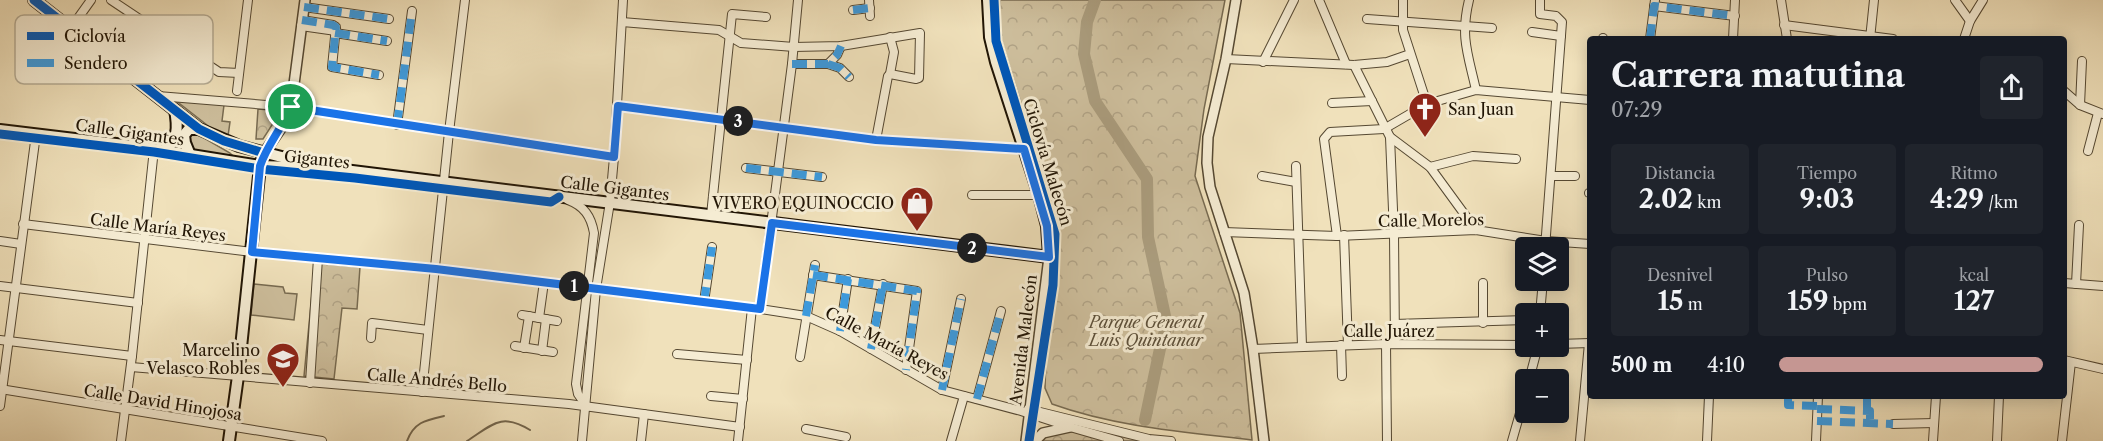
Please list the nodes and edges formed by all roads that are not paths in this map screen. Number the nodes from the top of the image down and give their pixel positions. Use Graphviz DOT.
graph roads {
  1 [pos="34,0"];
  2 [pos="91,0"];
  3 [pos="111,0"];
  4 [pos="248,0"];
  5 [pos="465,0"];
  6 [pos="623,0"];
  7 [pos="798,0"];
  8 [pos="988,0"];
  9 [pos="1236,0"];
  10 [pos="1294,0"];
  11 [pos="1319,0"];
  12 [pos="1403,0"];
  13 [pos="1469,0"];
  14 [pos="1540,0"];
  15 [pos="1735,0"];
  16 [pos="1781,0"];
  17 [pos="1874,0"];
  18 [pos="1955,0"];
  19 [pos="1983,0"];
  20 [pos="1654,3"];
  21 [pos="304,4"];
  22 [pos="870,8"];
  23 [pos="412,10"];
  24 [pos="853,10"];
  25 [pos="54,15"];
  26 [pos="80,15"];
  27 [pos="134,15"];
  28 [pos="1736,16"];
  29 [pos="766,17"];
  30 [pos="389,19"];
  31 [pos="1367,19"];
  32 [pos="1970,21"];
  33 [pos="622,22"];
  34 [pos="1403,22"];
  35 [pos="302,23"];
  36 [pos="1784,25"];
  37 [pos="1464,26"];
  38 [pos="1492,28"];
  39 [pos="336,32"];
  40 [pos="1532,33"];
  41 [pos="729,36"];
  42 [pos="1561,36"];
  43 [pos="1650,36"];
  44 [pos="1733,36"];
  45 [pos="1786,36"];
  46 [pos="1863,36"];
  47 [pos="1870,36"];
  48 [pos="1965,36"];
  49 [pos="890,38"];
  50 [pos="387,41"];
  51 [pos="841,46"];
  52 [pos="794,47"];
  53 [pos="1410,54"];
  54 [pos="1226,60"];
  55 [pos="2082,61"];
  56 [pos="1263,62"];
  57 [pos="792,64"];
  58 [pos="828,64"];
  59 [pos="1350,65"];
  60 [pos="213,68"];
  61 [pos="239,73"];
  62 [pos="890,74"];
  63 [pos="380,75"];
  64 [pos="849,77"];
  65 [pos="143,84"];
  66 [pos="1476,90"];
  67 [pos="237,91"];
  68 [pos="2067,94"];
  69 [pos="158,96"];
  70 [pos="1555,97"];
  71 [pos="1587,100"];
  72 [pos="1372,101"];
  73 [pos="1332,103"];
  74 [pos="1427,104"];
  75 [pos="2080,105"];
  76 [pos="618,106"];
  77 [pos="291,107"];
  78 [pos="176,110"];
  79 [pos="2100,113"];
  80 [pos="722,119"];
  81 [pos="397,125"];
  82 [pos="784,128"];
  83 [pos="199,129"];
  84 [pos="1384,129"];
  85 [pos="0,130"];
  86 [pos="449,132"];
  87 [pos="36,134"];
  88 [pos="1390,137"];
  89 [pos="876,140"];
  90 [pos="1024,149"];
  91 [pos="158,150"];
  92 [pos="2088,151"];
  93 [pos="264,153"];
  94 [pos="190,155"];
  95 [pos="614,157"];
  96 [pos="1516,159"];
  97 [pos="260,166"];
  98 [pos="1296,166"];
  99 [pos="1430,167"];
  100 [pos="328,168"];
  101 [pos="746,168"];
  102 [pos="778,172"];
  103 [pos="1262,176"];
  104 [pos="1551,176"];
  105 [pos="1575,176"];
  106 [pos="822,177"];
  107 [pos="444,182"];
  108 [pos="1296,182"];
  109 [pos="972,195"];
  110 [pos="1039,195"];
  111 [pos="559,197"];
  112 [pos="610,202"];
  113 [pos="711,215"];
  114 [pos="772,223"];
  115 [pos="23,224"];
  116 [pos="2079,225"];
  117 [pos="1476,230"];
  118 [pos="1224,232"];
  119 [pos="1394,234"];
  120 [pos="1297,235"];
  121 [pos="1340,235"];
  122 [pos="1546,237"];
  123 [pos="1515,238"];
  124 [pos="145,239"];
  125 [pos="0,241"];
  126 [pos="21,244"];
  127 [pos="1569,244"];
  128 [pos="1587,244"];
  129 [pos="711,247"];
  130 [pos="252,252"];
  131 [pos="1049,257"];
  132 [pos="318,258"];
  133 [pos="815,264"];
  134 [pos="436,269"];
  135 [pos="813,274"];
  136 [pos="848,279"];
  137 [pos="544,282"];
  138 [pos="1483,283"];
  139 [pos="2067,283"];
  140 [pos="883,284"];
  141 [pos="2076,284"];
  142 [pos="0,286"];
  143 [pos="2103,286"];
  144 [pos="586,287"];
  145 [pos="15,288"];
  146 [pos="596,289"];
  147 [pos="962,299"];
  148 [pos="704,302"];
  149 [pos="138,303"];
  150 [pos="756,308"];
  151 [pos="1001,311"];
  152 [pos="806,316"];
  153 [pos="543,318"];
  154 [pos="557,321"];
  155 [pos="1515,321"];
  156 [pos="1483,322"];
  157 [pos="1394,324"];
  158 [pos="428,330"];
  159 [pos="840,331"];
  160 [pos="371,338"];
  161 [pos="4,341"];
  162 [pos="1587,343"];
  163 [pos="1390,344"];
  164 [pos="1569,344"];
  165 [pos="1344,345"];
  166 [pos="1515,345"];
  167 [pos="515,346"];
  168 [pos="1302,346"];
  169 [pos="524,348"];
  170 [pos="872,349"];
  171 [pos="1253,349"];
  172 [pos="542,351"];
  173 [pos="553,352"];
  174 [pos="677,354"];
  175 [pos="132,356"];
  176 [pos="800,357"];
  177 [pos="747,360"];
  178 [pos="2067,361"];
  179 [pos="1587,365"];
  180 [pos="131,366"];
  181 [pos="2103,369"];
  182 [pos="906,370"];
  183 [pos="238,376"];
  184 [pos="1342,376"];
  185 [pos="310,383"];
  186 [pos="1,390"];
  187 [pos="942,390"];
  188 [pos="422,392"];
  189 [pos="711,396"];
  190 [pos="964,396"];
  191 [pos="743,399"];
  192 [pos="977,399"];
  193 [pos="1709,399"];
  194 [pos="1818,399"];
  195 [pos="1936,399"];
  196 [pos="1999,399"];
  197 [pos="2065,399"];
  198 [pos="0,406"];
  199 [pos="587,407"];
  200 [pos="125,409"];
  201 [pos="1027,411"];
  202 [pos="644,414"];
  203 [pos="1517,423"];
  204 [pos="1934,423"];
  205 [pos="1893,424"];
  206 [pos="231,426"];
  207 [pos="740,427"];
  208 [pos="1070,428"];
  209 [pos="806,429"];
  210 [pos="279,437"];
  211 [pos="831,437"];
  212 [pos="846,437"];
  213 [pos="121,441"];
  214 [pos="229,441"];
  215 [pos="322,441"];
  216 [pos="582,441"];
  217 [pos="641,441"];
  218 [pos="738,441"];
  219 [pos="951,441"];
  220 [pos="1026,441"];
  221 [pos="1035,441"];
  222 [pos="1119,441"];
  223 [pos="1170,441"];
  224 [pos="1264,441"];
  225 [pos="1387,441"];
  226 [pos="1512,441"];
  227 [pos="1580,441"];
  228 [pos="1707,441"];
  229 [pos="1816,441"];
  230 [pos="1933,441"];
  231 [pos="1997,441"];
  232 [pos="2062,441"];
  1 -- 25 [label="main road"];
  2 -- 26 [label="street"];
  3 -- 27 [label="street"];
  4 -- 61 [label="street"];
  5 -- 86 [label="street"];
  6 -- 33 [label="street"];
  7 -- 52 [label="street"];
  8 -- 90 [label="main road, Avenida Malecón"];
  9 -- 54 [label="street"];
  10 -- 56 [label="street"];
  11 -- 59 [label="street"];
  12 -- 34 [label="street"];
  13 -- 37 [label="street"];
  14 -- 42 [label="street"];
  15 -- 28 [label="street"];
  16 -- 36 [label="street"];
  17 -- 47 [label="street"];
  18 -- 32 [label="street"];
  19 -- 32 [label="street"];
  20 -- 28 [label="street"];
  20 -- 43 [label="street"];
  21 -- 30 [label="street"];
  21 -- 35 [label="street"];
  22 -- 24 [label="street"];
  23 -- 81 [label="street"];
  28 -- 44 [label="street"];
  29 -- 41 [label="street"];
  31 -- 34 [label="street"];
  32 -- 48 [label="street"];
  33 -- 41 [label="street"];
  33 -- 76 [label="street"];
  34 -- 37 [label="street"];
  34 -- 53 [label="street"];
  35 -- 39 [label="street"];
  35 -- 77 [label="street"];
  36 -- 45 [label="street"];
  36 -- 46 [label="street"];
  37 -- 38 [label="street"];
  37 -- 66 [label="street"];
  39 -- 50 [label="street"];
  39 -- 63 [label="street"];
  40 -- 42 [label="street"];
  41 -- 52 [label="street"];
  41 -- 80 [label="street"];
  42 -- 70 [label="street"];
  49 -- 51 [label="street"];
  49 -- 62 [label="street"];
  49 -- 62 [label="street"];
  51 -- 52 [label="street"];
  51 -- 58 [label="street"];
  52 -- 57 [label="street"];
  53 -- 59 [label="street"];
  53 -- 74 [label="street"];
  54 -- 56 [label="street"];
  54 -- 118 [label="street"];
  55 -- 75 [label="street"];
  56 -- 59 [label="street"];
  57 -- 58 [label="street"];
  57 -- 82 [label="street"];
  58 -- 64 [label="street"];
  59 -- 72 [label="street"];
  60 -- 61 [label="street"];
  61 -- 67 [label="street"];
  62 -- 89 [label="street"];
  65 -- 69 [label="main road"];
  66 -- 70 [label="street"];
  66 -- 74 [label="street"];
  68 -- 75 [label="street"];
  69 -- 77 [label="street"];
  69 -- 78 [label="main road"];
  70 -- 71 [label="street"];
  70 -- 104 [label="street"];
  72 -- 73 [label="street"];
  72 -- 84 [label="street"];
  74 -- 84 [label="street"];
  75 -- 79 [label="street"];
  76 -- 80 [label="street"];
  76 -- 95 [label="street"];
  77 -- 81 [label="street"];
  77 -- 93 [label="street"];
  78 -- 83 [label="main road"];
  78 -- 91 [label="main road"];
  79 -- 92 [label="street"];
  80 -- 82 [label="street"];
  80 -- 113 [label="street"];
  81 -- 86 [label="street"];
  82 -- 89 [label="street"];
  82 -- 102 [label="street"];
  83 -- 93 [label="main road"];
  83 -- 94 [label="main road"];
  84 -- 88 [label="street"];
  84 -- 121 [label="street"];
  85 -- 87 [label="main road, Calle Gigantes"];
  86 -- 95 [label="street"];
  86 -- 107 [label="street"];
  87 -- 91 [label="main road, Calle Gigantes"];
  87 -- 115 [label="street"];
  88 -- 99 [label="street"];
  88 -- 119 [label="street"];
  89 -- 90 [label="street"];
  90 -- 110 [label="main road, Avenida Malecón"];
  91 -- 94 [label="main road, Calle Gigantes"];
  91 -- 124 [label="street"];
  93 -- 97 [label="main road"];
  93 -- 100 [label="main road"];
  94 -- 97 [label="main road, Calle Gigantes"];
  95 -- 112 [label="street"];
  96 -- 99 [label="street"];
  97 -- 100 [label="main road, Calle Gigantes"];
  97 -- 130 [label="main road"];
  98 -- 108 [label="street"];
  99 -- 117 [label="street"];
  100 -- 107 [label="main road, Calle Gigantes"];
  101 -- 102 [label="street"];
  102 -- 106 [label="street"];
  102 -- 114 [label="street"];
  103 -- 108 [label="street"];
  104 -- 105 [label="street"];
  104 -- 122 [label="street"];
  107 -- 111 [label="main road, Calle Gigantes"];
  107 -- 134 [label="street"];
  108 -- 120 [label="street"];
  109 -- 110 [label="street"];
  110 -- 131 [label="main road, Avenida Malecón"];
  111 -- 112 [label="main road, Calle Gigantes"];
  111 -- 144 [label="street"];
  112 -- 113 [label="main road, Calle Gigantes"];
  112 -- 146 [label="street"];
  113 -- 114 [label="main road, Calle Gigantes"];
  114 -- 131 [label="main road, Calle Gigantes"];
  114 -- 150 [label="street"];
  115 -- 124 [label="street, Calle María Reyes"];
  115 -- 126 [label="street"];
  116 -- 141 [label="street"];
  117 -- 119 [label="street, Calle Morelos"];
  117 -- 123 [label="street, Calle Morelos"];
  118 -- 120 [label="street, Calle Morelos"];
  118 -- 171 [label="street"];
  119 -- 121 [label="street, Calle Morelos"];
  119 -- 157 [label="street"];
  120 -- 121 [label="street, Calle Morelos"];
  120 -- 168 [label="street"];
  121 -- 165 [label="street"];
  124 -- 130 [label="street, Calle María Reyes"];
  124 -- 149 [label="street"];
  125 -- 126 [label="street"];
  126 -- 145 [label="street"];
  127 -- 128 [label="street, Calle Morelos"];
  129 -- 148 [label="street"];
  130 -- 132 [label="street, Calle María Reyes"];
  130 -- 183 [label="main road"];
  131 -- 201 [label="street, Avenida Malecón"];
  132 -- 134 [label="street, Calle María Reyes"];
  132 -- 185 [label="street"];
  133 -- 135 [label="street"];
  134 -- 137 [label="street, Calle María Reyes"];
  134 -- 158 [label="street"];
  135 -- 136 [label="street"];
  135 -- 152 [label="street"];
  136 -- 140 [label="street"];
  136 -- 159 [label="street"];
  137 -- 144 [label="street, Calle María Reyes"];
  137 -- 153 [label="street"];
  138 -- 156 [label="street"];
  139 -- 141 [label="street"];
  140 -- 170 [label="street"];
  140 -- 182 [label="street"];
  141 -- 143 [label="street"];
  142 -- 145 [label="street"];
  144 -- 146 [label="street, Calle María Reyes"];
  144 -- 199 [label="street"];
  145 -- 149 [label="street"];
  145 -- 161 [label="street"];
  146 -- 148 [label="street, Calle María Reyes"];
  146 -- 199 [label="street"];
  147 -- 187 [label="street"];
  148 -- 150 [label="street, Calle María Reyes"];
  149 -- 175 [label="street"];
  150 -- 152 [label="street, Calle María Reyes"];
  150 -- 177 [label="street"];
  151 -- 192 [label="street"];
  152 -- 159 [label="street, Calle María Reyes"];
  152 -- 176 [label="street"];
  153 -- 154 [label="street"];
  153 -- 169 [label="street"];
  153 -- 172 [label="street"];
  155 -- 156 [label="street"];
  156 -- 157 [label="street"];
  157 -- 163 [label="street"];
  158 -- 160 [label="street"];
  158 -- 188 [label="street"];
  159 -- 170 [label="street, Calle María Reyes"];
  161 -- 175 [label="street"];
  161 -- 186 [label="street"];
  162 -- 164 [label="street"];
  163 -- 165 [label="street, Calle Juárez"];
  163 -- 166 [label="street, Calle Juárez"];
  163 -- 225 [label="street"];
  165 -- 168 [label="street, Calle Juárez"];
  165 -- 184 [label="street"];
  167 -- 169 [label="street"];
  168 -- 171 [label="street, Calle Juárez"];
  169 -- 172 [label="street"];
  170 -- 182 [label="street, Calle María Reyes"];
  171 -- 224 [label="street"];
  172 -- 173 [label="street"];
  174 -- 177 [label="street"];
  175 -- 180 [label="street"];
  177 -- 191 [label="street"];
  178 -- 181 [label="street"];
  179 -- 227 [label="street"];
  180 -- 183 [label="street, Calle Andrés Bello"];
  180 -- 200 [label="street"];
  182 -- 187 [label="street, Calle María Reyes"];
  183 -- 185 [label="street, Calle Andrés Bello"];
  183 -- 206 [label="main road"];
  185 -- 188 [label="street, Calle Andrés Bello"];
  186 -- 198 [label="street"];
  186 -- 200 [label="street, Calle David Hinojosa"];
  187 -- 190 [label="street, Calle María Reyes"];
  188 -- 199 [label="street, Calle Andrés Bello"];
  189 -- 191 [label="street"];
  190 -- 192 [label="street, Calle María Reyes"];
  190 -- 219 [label="street"];
  191 -- 207 [label="street"];
  192 -- 201 [label="street, Calle María Reyes"];
  193 -- 228 [label="street"];
  194 -- 229 [label="street"];
  195 -- 204 [label="street"];
  196 -- 231 [label="street"];
  197 -- 232 [label="street"];
  199 -- 202 [label="street, Calle Andrés Bello"];
  199 -- 216 [label="street"];
  200 -- 206 [label="street, Calle David Hinojosa"];
  200 -- 213 [label="street"];
  201 -- 208 [label="street, Calle María Reyes"];
  201 -- 220 [label="street, Avenida Malecón"];
  201 -- 223 [label="street, Calle María Reyes"];
  202 -- 207 [label="street, Calle Andrés Bello"];
  202 -- 217 [label="street"];
  203 -- 226 [label="street"];
  204 -- 205 [label="street"];
  204 -- 230 [label="street"];
  206 -- 210 [label="street, Calle David Hinojosa"];
  206 -- 214 [label="main road"];
  207 -- 218 [label="street"];
  208 -- 221 [label="street"];
  208 -- 222 [label="street, Calle María Reyes"];
  209 -- 211 [label="street"];
  210 -- 215 [label="street, Calle David Hinojosa"];
  211 -- 212 [label="street"];
}
